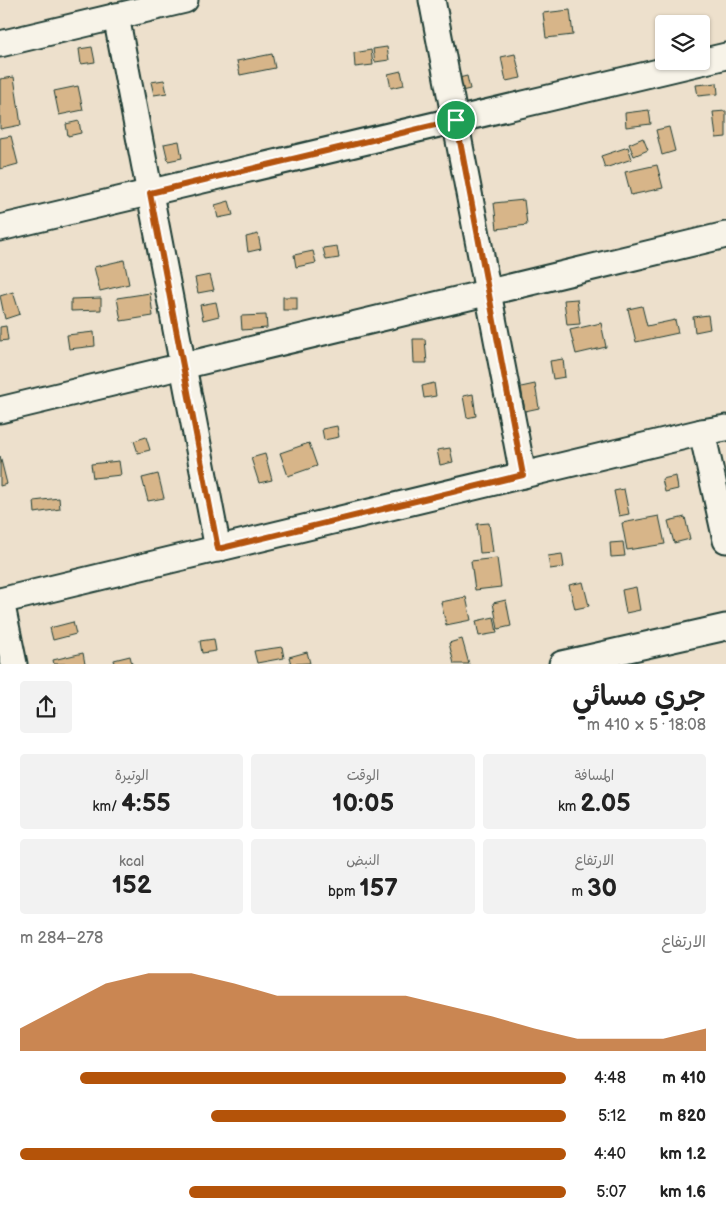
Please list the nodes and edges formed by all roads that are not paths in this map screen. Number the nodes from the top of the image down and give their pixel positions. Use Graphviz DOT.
graph roads {
  1 [pos="185,0"];
  2 [pos="432,0"];
  3 [pos="116,16"];
  4 [pos="0,44"];
  5 [pos="726,56"];
  6 [pos="456,120"];
  7 [pos="150,193"];
  8 [pos="0,228"];
  9 [pos="726,235"];
  10 [pos="489,292"];
  11 [pos="182,366"];
  12 [pos="0,410"];
  13 [pos="714,430"];
  14 [pos="523,475"];
  15 [pos="726,540"];
  16 [pos="218,549"];
  17 [pos="1,601"];
  18 [pos="726,627"];
  19 [pos="14,664"];
  20 [pos="562,664"];
  1 -- 3 [label="street"];
  2 -- 6 [label="street"];
  3 -- 4 [label="street"];
  3 -- 7 [label="street"];
  5 -- 6 [label="street"];
  6 -- 7 [label="street"];
  6 -- 10 [label="street"];
  7 -- 8 [label="street"];
  7 -- 11 [label="street"];
  9 -- 10 [label="street"];
  10 -- 11 [label="street"];
  10 -- 14 [label="street"];
  11 -- 12 [label="street"];
  11 -- 16 [label="street"];
  13 -- 14 [label="street"];
  13 -- 15 [label="street"];
  14 -- 16 [label="street"];
  16 -- 17 [label="street"];
  17 -- 19 [label="street"];
  18 -- 20 [label="street"];
}
